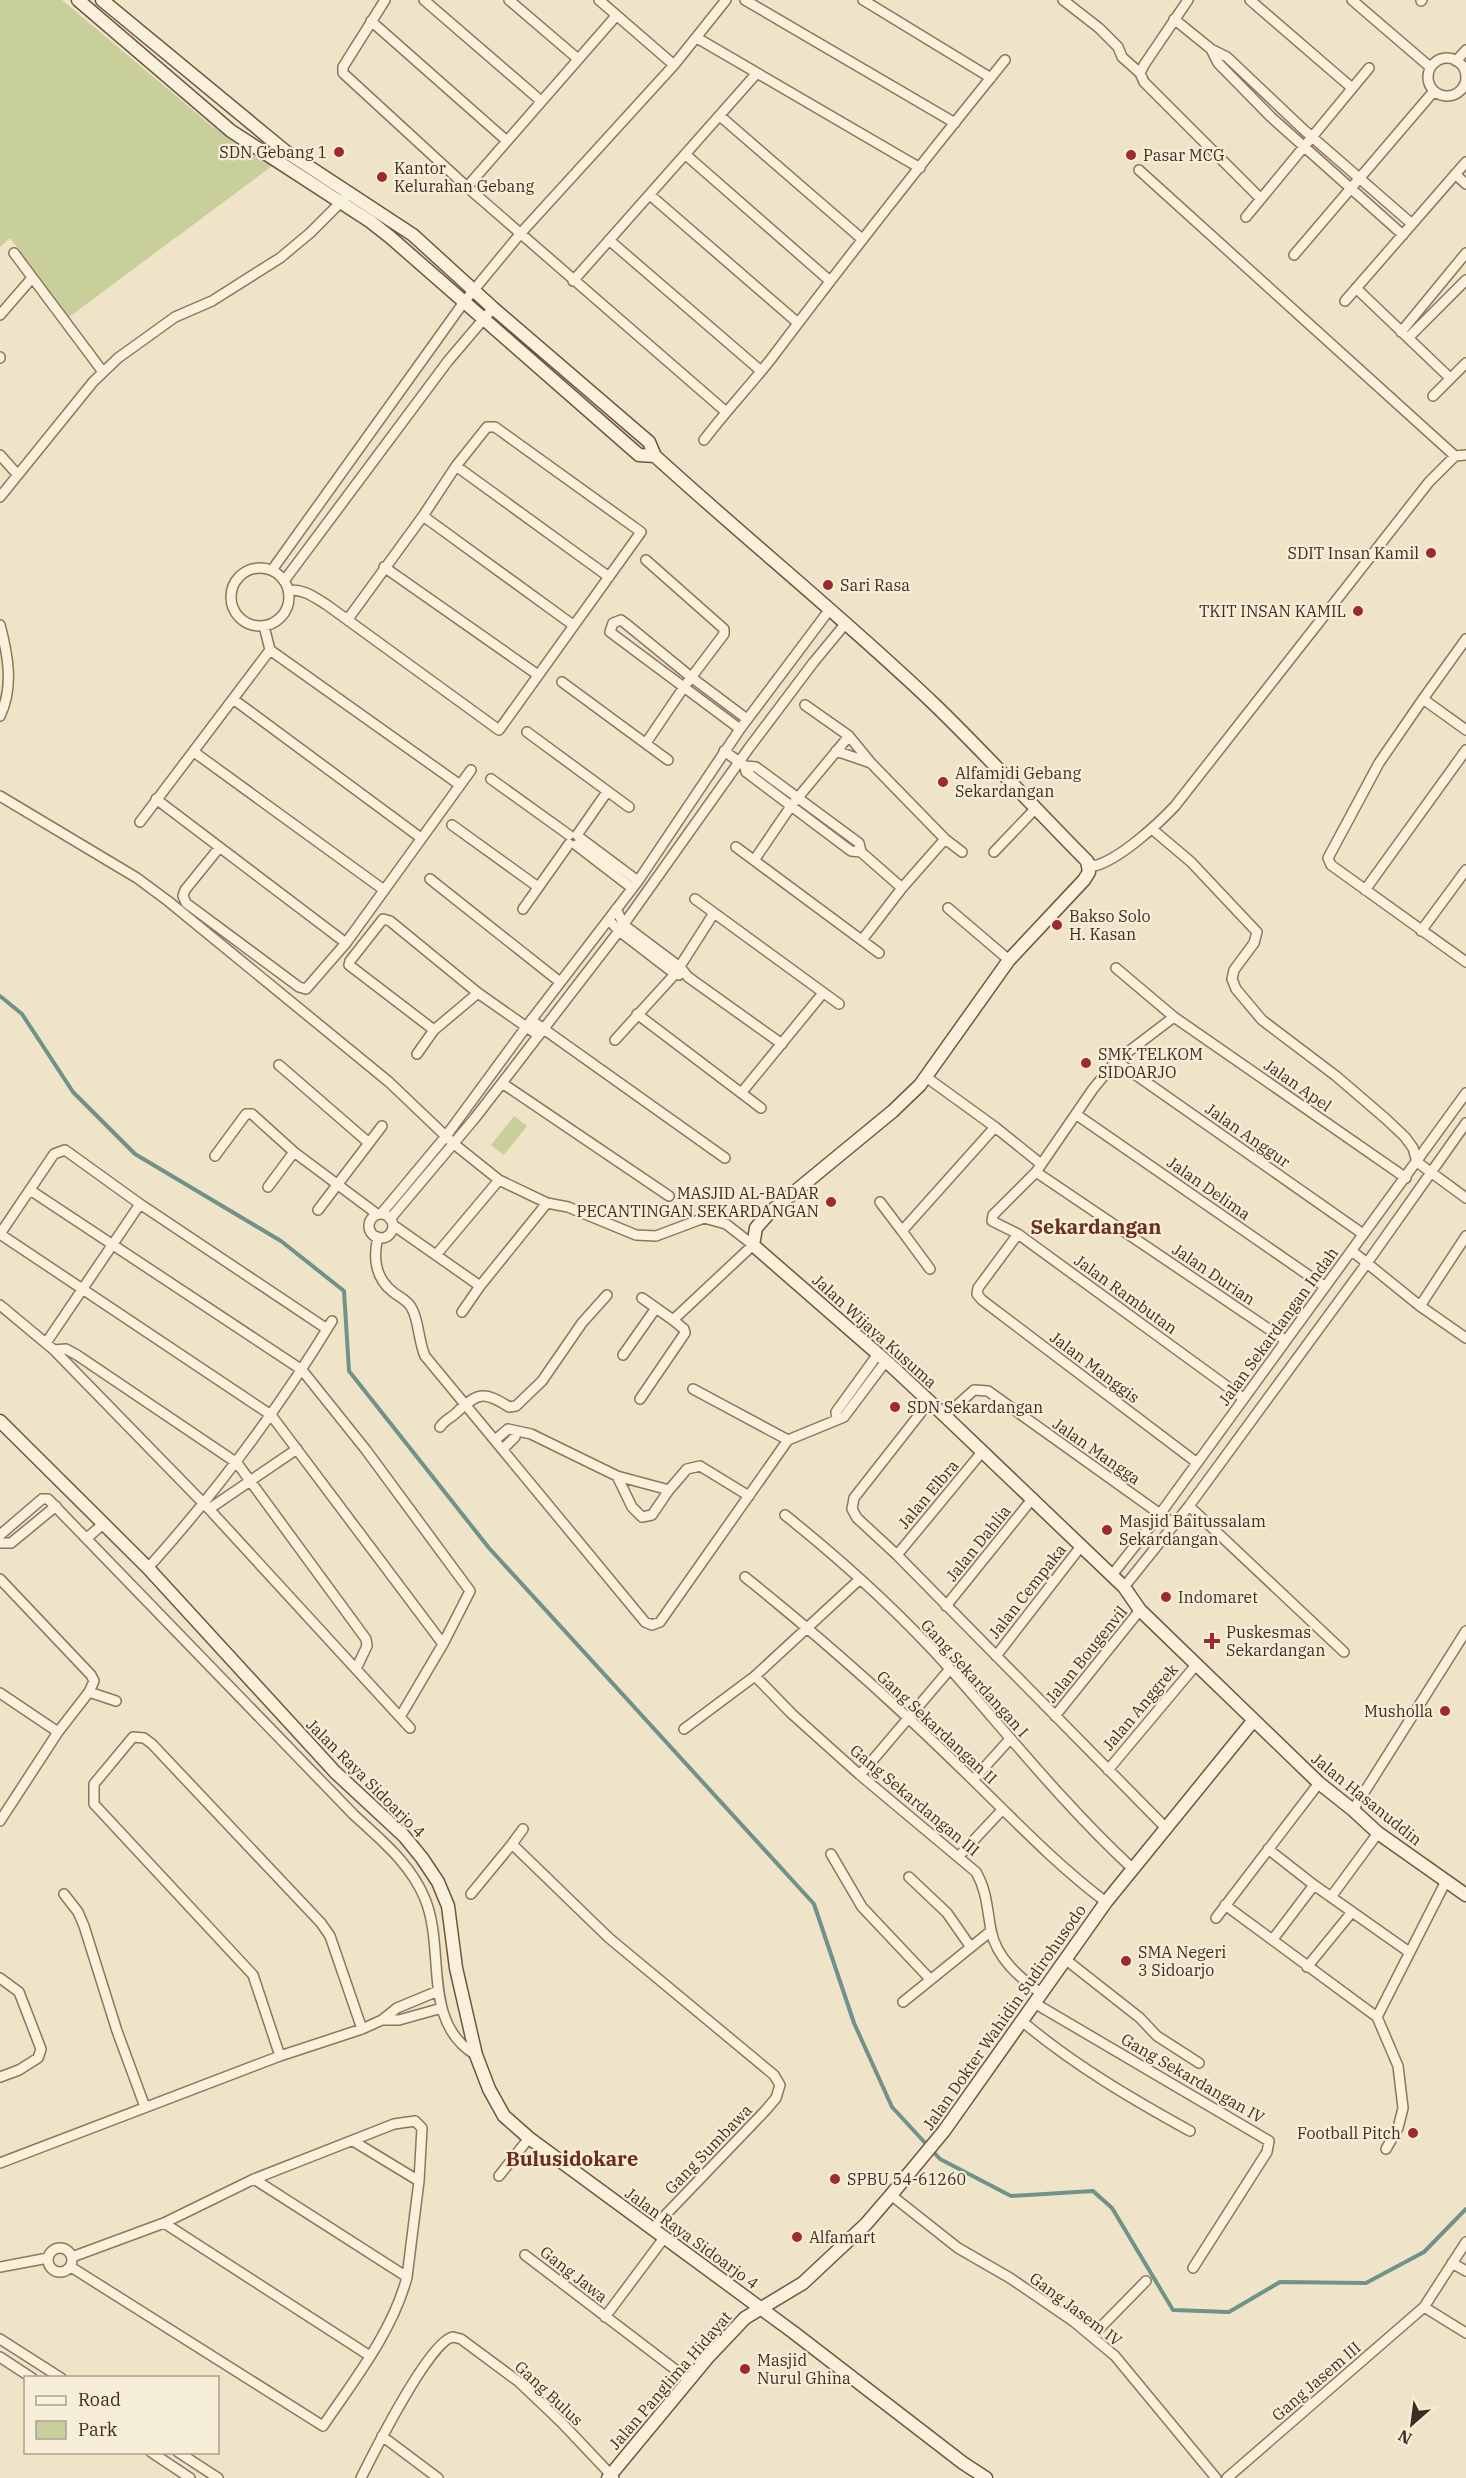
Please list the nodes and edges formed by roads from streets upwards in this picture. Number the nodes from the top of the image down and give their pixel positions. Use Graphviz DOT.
graph roads {
  1 [pos="78,0"];
  2 [pos="102,0"];
  3 [pos="385,0"];
  4 [pos="424,0"];
  5 [pos="509,0"];
  6 [pos="599,0"];
  7 [pos="726,0"];
  8 [pos="745,0"];
  9 [pos="863,0"];
  10 [pos="1188,0"];
  11 [pos="1250,0"];
  12 [pos="1352,0"];
  13 [pos="1067,1"];
  14 [pos="616,16"];
  15 [pos="1174,19"];
  16 [pos="371,21"];
  17 [pos="697,38"];
  18 [pos="1211,49"];
  19 [pos="1466,50"];
  20 [pos="578,59"];
  21 [pos="1005,60"];
  22 [pos="1456,61"];
  23 [pos="674,65"];
  24 [pos="181,67"];
  25 [pos="1430,67"];
  26 [pos="1369,68"];
  27 [pos="757,73"];
  28 [pos="1140,73"];
  29 [pos="991,78"];
  30 [pos="171,80"];
  31 [pos="1352,88"];
  32 [pos="1464,90"];
  33 [pos="1434,91"];
  34 [pos="542,101"];
  35 [pos="720,116"];
  36 [pos="956,123"];
  37 [pos="1312,137"];
  38 [pos="507,141"];
  39 [pos="1304,146"];
  40 [pos="686,155"];
  41 [pos="1466,162"];
  42 [pos="920,168"];
  43 [pos="1139,170"];
  44 [pos="1455,174"];
  45 [pos="1359,179"];
  46 [pos="1466,184"];
  47 [pos="467,187"];
  48 [pos="1350,189"];
  49 [pos="650,195"];
  50 [pos="345,199"];
  51 [pos="1261,199"];
  52 [pos="1246,216"];
  53 [pos="1412,224"];
  54 [pos="520,234"];
  55 [pos="1403,235"];
  56 [pos="862,239"];
  57 [pos="609,240"];
  58 [pos="14,253"];
  59 [pos="1466,253"];
  60 [pos="1294,255"];
  61 [pos="32,278"];
  62 [pos="1466,280"];
  63 [pos="573,281"];
  64 [pos="830,281"];
  65 [pos="1356,288"];
  66 [pos="474,290"];
  67 [pos="1345,301"];
  68 [pos="464,302"];
  69 [pos="493,308"];
  70 [pos="0,315"];
  71 [pos="483,318"];
  72 [pos="798,323"];
  73 [pos="1405,335"];
  74 [pos="431,349"];
  75 [pos="447,361"];
  76 [pos="1466,363"];
  77 [pos="761,371"];
  78 [pos="103,372"];
  79 [pos="1450,378"];
  80 [pos="1433,396"];
  81 [pos="725,411"];
  82 [pos="704,440"];
  83 [pos="0,455"];
  84 [pos="1466,455"];
  85 [pos="655,456"];
  86 [pos="1455,456"];
  87 [pos="456,466"];
  88 [pos="17,474"];
  89 [pos="0,498"];
  90 [pos="423,516"];
  91 [pos="646,560"];
  92 [pos="384,567"];
  93 [pos="272,570"];
  94 [pos="609,577"];
  95 [pos="286,585"];
  96 [pos="830,609"];
  97 [pos="348,619"];
  98 [pos="846,623"];
  99 [pos="0,625"];
  100 [pos="573,625"];
  101 [pos="264,626"];
  102 [pos="1466,639"];
  103 [pos="270,650"];
  104 [pos="798,652"];
  105 [pos="813,663"];
  106 [pos="538,675"];
  107 [pos="691,677"];
  108 [pos="562,682"];
  109 [pos="684,687"];
  110 [pos="233,699"];
  111 [pos="1423,699"];
  112 [pos="804,705"];
  113 [pos="0,716"];
  114 [pos="747,719"];
  115 [pos="740,729"];
  116 [pos="1466,730"];
  117 [pos="527,732"];
  118 [pos="849,736"];
  119 [pos="733,737"];
  120 [pos="646,743"];
  121 [pos="749,748"];
  122 [pos="1466,750"];
  123 [pos="724,751"];
  124 [pos="836,751"];
  125 [pos="194,752"];
  126 [pos="668,760"];
  127 [pos="871,763"];
  128 [pos="742,764"];
  129 [pos="471,770"];
  130 [pos="491,778"];
  131 [pos="460,785"];
  132 [pos="775,788"];
  133 [pos="608,792"];
  134 [pos="0,796"];
  135 [pos="798,798"];
  136 [pos="156,799"];
  137 [pos="791,806"];
  138 [pos="629,807"];
  139 [pos="1035,808"];
  140 [pos="820,814"];
  141 [pos="140,822"];
  142 [pos="814,823"];
  143 [pos="452,825"];
  144 [pos="1152,829"];
  145 [pos="421,838"];
  146 [pos="574,839"];
  147 [pos="945,839"];
  148 [pos="736,847"];
  149 [pos="219,848"];
  150 [pos="861,852"];
  151 [pos="962,852"];
  152 [pos="994,852"];
  153 [pos="755,859"];
  154 [pos="1087,861"];
  155 [pos="1466,870"];
  156 [pos="430,879"];
  157 [pos="635,884"];
  158 [pos="538,887"];
  159 [pos="902,888"];
  160 [pos="384,890"];
  161 [pos="1365,890"];
  162 [pos="695,899"];
  163 [pos="948,908"];
  164 [pos="523,909"];
  165 [pos="616,909"];
  166 [pos="714,913"];
  167 [pos="609,920"];
  168 [pos="622,928"];
  169 [pos="1421,931"];
  170 [pos="862,940"];
  171 [pos="346,943"];
  172 [pos="879,953"];
  173 [pos="1009,960"];
  174 [pos="1466,962"];
  175 [pos="1116,968"];
  176 [pos="677,971"];
  177 [pos="560,982"];
  178 [pos="478,993"];
  179 [pos="823,993"];
  180 [pos="839,1004"];
  181 [pos="637,1014"];
  182 [pos="1174,1017"];
  183 [pos="529,1023"];
  184 [pos="434,1030"];
  185 [pos="540,1032"];
  186 [pos="615,1040"];
  187 [pos="782,1044"];
  188 [pos="417,1054"];
  189 [pos="1116,1061"];
  190 [pos="279,1065"];
  191 [pos="926,1077"];
  192 [pos="502,1083"];
  193 [pos="742,1092"];
  194 [pos="1466,1093"];
  195 [pos="761,1108"];
  196 [pos="1077,1115"];
  197 [pos="1466,1123"];
  198 [pos="382,1126"];
  199 [pos="995,1127"];
  200 [pos="450,1140"];
  201 [pos="369,1143"];
  202 [pos="294,1152"];
  203 [pos="214,1156"];
  204 [pos="725,1158"];
  205 [pos="1417,1162"];
  206 [pos="1039,1168"];
  207 [pos="1430,1173"];
  208 [pos="1406,1178"];
  209 [pos="499,1180"];
  210 [pos="336,1184"];
  211 [pos="268,1187"];
  212 [pos="30,1190"];
  213 [pos="669,1196"];
  214 [pos="1466,1198"];
  215 [pos="880,1202"];
  216 [pos="547,1203"];
  217 [pos="140,1204"];
  218 [pos="318,1210"];
  219 [pos="379,1214"];
  220 [pos="391,1222"];
  221 [pos="902,1231"];
  222 [pos="0,1234"];
  223 [pos="1018,1234"];
  224 [pos="1363,1234"];
  225 [pos="1466,1236"];
  226 [pos="378,1237"];
  227 [pos="110,1245"];
  228 [pos="753,1245"];
  229 [pos="1352,1251"];
  230 [pos="436,1255"];
  231 [pos="1367,1263"];
  232 [pos="930,1269"];
  233 [pos="480,1286"];
  234 [pos="1324,1286"];
  235 [pos="82,1290"];
  236 [pos="607,1295"];
  237 [pos="642,1298"];
  238 [pos="0,1305"];
  239 [pos="1420,1306"];
  240 [pos="656,1308"];
  241 [pos="462,1312"];
  242 [pos="673,1320"];
  243 [pos="1466,1338"];
  244 [pos="1285,1340"];
  245 [pos="50,1347"];
  246 [pos="622,1354"];
  247 [pos="882,1358"];
  248 [pos="302,1370"];
  249 [pos="1252,1386"];
  250 [pos="693,1389"];
  251 [pos="1268,1396"];
  252 [pos="1243,1398"];
  253 [pos="640,1400"];
  254 [pos="930,1401"];
  255 [pos="464,1404"];
  256 [pos="271,1414"];
  257 [pos="945,1416"];
  258 [pos="0,1421"];
  259 [pos="440,1427"];
  260 [pos="516,1431"];
  261 [pos="495,1440"];
  262 [pos="788,1440"];
  263 [pos="297,1449"];
  264 [pos="503,1449"];
  265 [pos="982,1452"];
  266 [pos="1196,1462"];
  267 [pos="237,1463"];
  268 [pos="616,1476"];
  269 [pos="251,1481"];
  270 [pos="669,1490"];
  271 [pos="749,1496"];
  272 [pos="1033,1498"];
  273 [pos="56,1506"];
  274 [pos="1188,1506"];
  275 [pos="207,1507"];
  276 [pos="1160,1514"];
  277 [pos="785,1515"];
  278 [pos="103,1524"];
  279 [pos="1174,1524"];
  280 [pos="0,1535"];
  281 [pos="87,1538"];
  282 [pos="0,1543"];
  283 [pos="1082,1545"];
  284 [pos="897,1555"];
  285 [pos="148,1568"];
  286 [pos="1112,1575"];
  287 [pos="745,1577"];
  288 [pos="0,1579"];
  289 [pos="860,1579"];
  290 [pos="1124,1587"];
  291 [pos="946,1606"];
  292 [pos="1140,1610"];
  293 [pos="807,1627"];
  294 [pos="1466,1631"];
  295 [pos="443,1644"];
  296 [pos="1344,1652"];
  297 [pos="996,1656"];
  298 [pos="1196,1665"];
  299 [pos="356,1669"];
  300 [pos="950,1669"];
  301 [pos="755,1676"];
  302 [pos="90,1692"];
  303 [pos="0,1693"];
  304 [pos="116,1701"];
  305 [pos="1055,1716"];
  306 [pos="400,1718"];
  307 [pos="906,1718"];
  308 [pos="1253,1721"];
  309 [pos="410,1728"];
  310 [pos="684,1730"];
  311 [pos="58,1732"];
  312 [pos="1010,1739"];
  313 [pos="1108,1770"];
  314 [pos="860,1775"];
  315 [pos="973,1780"];
  316 [pos="1319,1783"];
  317 [pos="0,1799"];
  318 [pos="10,1806"];
  319 [pos="1002,1810"];
  320 [pos="1353,1810"];
  321 [pos="0,1821"];
  322 [pos="1166,1828"];
  323 [pos="524,1829"];
  324 [pos="1378,1833"];
  325 [pos="512,1844"];
  326 [pos="1268,1849"];
  327 [pos="831,1854"];
  328 [pos="959,1856"];
  329 [pos="1132,1869"];
  330 [pos="909,1877"];
  331 [pos="1446,1881"];
  332 [pos="1314,1885"];
  333 [pos="64,1894"];
  334 [pos="471,1894"];
  335 [pos="1466,1895"];
  336 [pos="1331,1897"];
  337 [pos="1106,1902"];
  338 [pos="1225,1905"];
  339 [pos="1352,1912"];
  340 [pos="1216,1918"];
  341 [pos="991,1930"];
  342 [pos="1273,1939"];
  343 [pos="970,1946"];
  344 [pos="1409,1952"];
  345 [pos="1065,1959"];
  346 [pos="1307,1967"];
  347 [pos="0,1978"];
  348 [pos="930,1979"];
  349 [pos="438,1991"];
  350 [pos="1039,1999"];
  351 [pos="903,2002"];
  352 [pos="441,2008"];
  353 [pos="1377,2018"];
  354 [pos="382,2020"];
  355 [pos="1023,2022"];
  356 [pos="362,2029"];
  357 [pos="476,2055"];
  358 [pos="280,2056"];
  359 [pos="1199,2063"];
  360 [pos="0,2077"];
  361 [pos="145,2107"];
  362 [pos="1190,2132"];
  363 [pos="529,2138"];
  364 [pos="353,2141"];
  365 [pos="1386,2149"];
  366 [pos="0,2150"];
  367 [pos="2,2162"];
  368 [pos="500,2176"];
  369 [pos="254,2179"];
  370 [pos="419,2181"];
  371 [pos="891,2195"];
  372 [pos="164,2223"];
  373 [pos="652,2229"];
  374 [pos="664,2238"];
  375 [pos="1466,2242"];
  376 [pos="525,2255"];
  377 [pos="72,2257"];
  378 [pos="48,2258"];
  379 [pos="1452,2263"];
  380 [pos="0,2267"];
  381 [pos="71,2267"];
  382 [pos="1193,2268"];
  383 [pos="1466,2271"];
  384 [pos="407,2277"];
  385 [pos="1146,2281"];
  386 [pos="1424,2307"];
  387 [pos="761,2309"];
  388 [pos="605,2317"];
  389 [pos="1466,2333"];
  390 [pos="1092,2336"];
  391 [pos="0,2339"];
  392 [pos="370,2356"];
  393 [pos="0,2357"];
  394 [pos="29,2376"];
  395 [pos="58,2376"];
  396 [pos="689,2380"];
  397 [pos="382,2436"];
  398 [pos="154,2454"];
  399 [pos="181,2454"];
  400 [pos="611,2477"];
  401 [pos="190,2478"];
  402 [pos="218,2478"];
  403 [pos="360,2478"];
  404 [pos="438,2478"];
  405 [pos="986,2478"];
  406 [pos="1216,2478"];
  407 [pos="1227,2478"];
  1 -- 30 [label="street"];
  2 -- 24 [label="street"];
  3 -- 16 [label="street"];
  4 -- 34 [label="street"];
  5 -- 20 [label="street"];
  6 -- 14 [label="street"];
  7 -- 17 [label="street"];
  8 -- 36 [label="street"];
  9 -- 29 [label="street"];
  10 -- 15 [label="street"];
  11 -- 31 [label="street"];
  12 -- 25 [label="street"];
  13 -- 28 [label="street"];
  14 -- 20 [label="street"];
  14 -- 23 [label="street"];
  15 -- 18 [label="street"];
  15 -- 28 [label="street"];
  16 -- 38 [label="street"];
  16 -- 47 [label="street"];
  17 -- 23 [label="street"];
  17 -- 27 [label="street"];
  18 -- 37 [label="street"];
  18 -- 39 [label="street"];
  19 -- 22 [label="street"];
  20 -- 34 [label="street"];
  21 -- 29 [label="street"];
  22 -- 25 [label="street"];
  22 -- 32 [label="street"];
  23 -- 54 [label="street"];
  24 -- 30 [label="street"];
  24 -- 50 [label="street"];
  25 -- 33 [label="street"];
  26 -- 31 [label="street"];
  27 -- 35 [label="street"];
  27 -- 42 [label="street"];
  28 -- 51 [label="street"];
  29 -- 36 [label="street"];
  30 -- 50 [label="street"];
  31 -- 37 [label="street"];
  32 -- 33 [label="street"];
  33 -- 45 [label="street"];
  34 -- 38 [label="street"];
  35 -- 40 [label="street"];
  35 -- 56 [label="street"];
  36 -- 42 [label="street"];
  37 -- 39 [label="street"];
  37 -- 45 [label="street"];
  38 -- 47 [label="street"];
  39 -- 48 [label="street"];
  39 -- 51 [label="street"];
  40 -- 49 [label="street"];
  40 -- 64 [label="street"];
  41 -- 44 [label="street"];
  42 -- 56 [label="street"];
  43 -- 86 [label="street"];
  44 -- 46 [label="street"];
  44 -- 53 [label="street"];
  45 -- 48 [label="street"];
  45 -- 53 [label="street"];
  47 -- 54 [label="street"];
  48 -- 55 [label="street"];
  48 -- 60 [label="street"];
  49 -- 57 [label="street"];
  49 -- 72 [label="street"];
  50 -- 66 [label="street"];
  50 -- 68 [label="street"];
  50 -- 78 [label="street"];
  51 -- 52 [label="street"];
  53 -- 55 [label="street"];
  54 -- 63 [label="street"];
  54 -- 66 [label="street"];
  55 -- 65 [label="street"];
  56 -- 64 [label="street"];
  57 -- 63 [label="street"];
  57 -- 77 [label="street"];
  58 -- 61 [label="street"];
  59 -- 73 [label="street"];
  61 -- 70 [label="street"];
  61 -- 78 [label="street"];
  62 -- 73 [label="street"];
  63 -- 81 [label="street"];
  64 -- 72 [label="street"];
  65 -- 67 [label="street"];
  65 -- 73 [label="street"];
  66 -- 68 [label="street"];
  66 -- 69 [label="street"];
  68 -- 71 [label="street"];
  68 -- 74 [label="street"];
  69 -- 71 [label="street"];
  69 -- 85 [label="street"];
  71 -- 75 [label="street"];
  71 -- 85 [label="street"];
  72 -- 77 [label="street"];
  73 -- 79 [label="street"];
  74 -- 75 [label="street"];
  74 -- 93 [label="street"];
  75 -- 95 [label="street"];
  76 -- 79 [label="street"];
  77 -- 81 [label="street"];
  78 -- 88 [label="street"];
  79 -- 80 [label="street"];
  81 -- 82 [label="street"];
  83 -- 88 [label="street"];
  84 -- 86 [label="street"];
  85 -- 96 [label="street"];
  86 -- 144 [label="street"];
  87 -- 90 [label="street"];
  87 -- 94 [label="street"];
  87 -- 94 [label="street"];
  88 -- 89 [label="street"];
  90 -- 92 [label="street"];
  90 -- 100 [label="street"];
  91 -- 107 [label="street"];
  92 -- 97 [label="street"];
  92 -- 106 [label="street"];
  93 -- 95 [label="street"];
  93 -- 101 [label="street"];
  94 -- 100 [label="street"];
  95 -- 97 [label="street"];
  95 -- 101 [label="street"];
  96 -- 98 [label="street"];
  96 -- 104 [label="street"];
  97 -- 106 [label="street"];
  98 -- 105 [label="street"];
  98 -- 139 [label="street"];
  99 -- 113 [label="street"];
  100 -- 106 [label="street"];
  101 -- 103 [label="street"];
  102 -- 111 [label="street"];
  103 -- 110 [label="street"];
  103 -- 131 [label="street"];
  104 -- 105 [label="street"];
  104 -- 114 [label="street"];
  105 -- 121 [label="street"];
  107 -- 109 [label="street"];
  107 -- 109 [label="street"];
  107 -- 114 [label="street"];
  108 -- 120 [label="street"];
  109 -- 115 [label="street"];
  109 -- 120 [label="street"];
  110 -- 125 [label="street"];
  110 -- 145 [label="street"];
  111 -- 116 [label="street"];
  111 -- 161 [label="street"];
  112 -- 118 [label="street"];
  114 -- 115 [label="street"];
  115 -- 119 [label="street"];
  117 -- 133 [label="street"];
  118 -- 124 [label="street"];
  118 -- 127 [label="street"];
  119 -- 121 [label="street"];
  119 -- 123 [label="street"];
  120 -- 126 [label="street"];
  121 -- 128 [label="street"];
  122 -- 161 [label="street"];
  123 -- 128 [label="street"];
  123 -- 157 [label="street"];
  124 -- 127 [label="street"];
  124 -- 135 [label="street"];
  125 -- 136 [label="street"];
  125 -- 160 [label="street"];
  127 -- 147 [label="street"];
  128 -- 132 [label="street"];
  128 -- 168 [label="street"];
  129 -- 131 [label="street"];
  130 -- 146 [label="street"];
  131 -- 145 [label="street"];
  132 -- 135 [label="street"];
  132 -- 137 [label="street"];
  133 -- 138 [label="street"];
  133 -- 146 [label="street"];
  134 -- 200 [label="street"];
  135 -- 137 [label="street"];
  135 -- 140 [label="street"];
  136 -- 141 [label="street"];
  136 -- 149 [label="street"];
  137 -- 142 [label="street"];
  137 -- 153 [label="street"];
  139 -- 152 [label="street"];
  139 -- 154 [label="street"];
  140 -- 142 [label="street"];
  140 -- 150 [label="street"];
  142 -- 150 [label="street"];
  143 -- 158 [label="street"];
  144 -- 154 [label="street"];
  144 -- 205 [label="street"];
  145 -- 160 [label="street"];
  146 -- 157 [label="street"];
  146 -- 158 [label="street"];
  147 -- 151 [label="street"];
  147 -- 159 [label="street"];
  148 -- 153 [label="street"];
  149 -- 171 [label="street"];
  149 -- 171 [label="street"];
  150 -- 159 [label="street"];
  153 -- 170 [label="street"];
  154 -- 173 [label="street"];
  155 -- 169 [label="street"];
  156 -- 177 [label="street"];
  157 -- 165 [label="street"];
  158 -- 164 [label="street"];
  159 -- 170 [label="street"];
  160 -- 171 [label="street"];
  161 -- 169 [label="street"];
  162 -- 166 [label="street"];
  163 -- 173 [label="street"];
  165 -- 167 [label="street"];
  165 -- 168 [label="street"];
  166 -- 176 [label="street"];
  166 -- 179 [label="street"];
  167 -- 168 [label="street"];
  167 -- 177 [label="street"];
  168 -- 176 [label="street"];
  168 -- 185 [label="street"];
  169 -- 174 [label="street"];
  170 -- 172 [label="street"];
  173 -- 191 [label="street"];
  175 -- 182 [label="street, Jalan Apel"];
  176 -- 181 [label="street"];
  176 -- 187 [label="street"];
  177 -- 183 [label="street"];
  178 -- 183 [label="street"];
  178 -- 184 [label="street"];
  178 -- 184 [label="street"];
  179 -- 180 [label="street"];
  179 -- 187 [label="street"];
  181 -- 186 [label="street"];
  181 -- 193 [label="street"];
  182 -- 189 [label="street"];
  182 -- 208 [label="street, Jalan Apel"];
  183 -- 185 [label="street"];
  183 -- 200 [label="street"];
  184 -- 188 [label="street"];
  185 -- 192 [label="street"];
  185 -- 204 [label="street"];
  187 -- 193 [label="street"];
  189 -- 196 [label="street"];
  189 -- 224 [label="street, Jalan Anggur"];
  190 -- 201 [label="street"];
  191 -- 199 [label="street, Jalan Durian"];
  191 -- 228 [label="street"];
  192 -- 200 [label="street"];
  192 -- 213 [label="street"];
  193 -- 195 [label="street"];
  194 -- 205 [label="street, Jalan Sekardangan Indah"];
  196 -- 206 [label="street"];
  196 -- 234 [label="street, Jalan Delima"];
  197 -- 207 [label="street, Jalan Sekardangan Indah"];
  198 -- 201 [label="street"];
  199 -- 206 [label="street, Jalan Durian"];
  199 -- 221 [label="street"];
  200 -- 209 [label="street"];
  200 -- 219 [label="street"];
  200 -- 220 [label="street"];
  201 -- 210 [label="street"];
  202 -- 203 [label="street"];
  202 -- 210 [label="street"];
  202 -- 211 [label="street"];
  205 -- 207 [label="street"];
  205 -- 208 [label="street, Jalan Sekardangan Indah"];
  206 -- 223 [label="street, Jalan Rambutan"];
  206 -- 244 [label="street, Jalan Durian"];
  207 -- 214 [label="street"];
  207 -- 231 [label="street, Jalan Sekardangan Indah"];
  208 -- 224 [label="street, Jalan Sekardangan Indah"];
  209 -- 216 [label="street"];
  209 -- 230 [label="street"];
  210 -- 218 [label="street"];
  210 -- 219 [label="street"];
  212 -- 217 [label="street"];
  212 -- 222 [label="street"];
  212 -- 227 [label="street"];
  215 -- 221 [label="street"];
  216 -- 228 [label="street"];
  216 -- 233 [label="street"];
  217 -- 227 [label="street"];
  217 -- 248 [label="street"];
  219 -- 220 [label="street"];
  219 -- 226 [label="street"];
  220 -- 226 [label="street"];
  220 -- 230 [label="street"];
  221 -- 232 [label="street"];
  222 -- 235 [label="street"];
  223 -- 252 [label="street, Jalan Rambutan"];
  223 -- 266 [label="street, Jalan Manggis"];
  224 -- 229 [label="street, Jalan Sekardangan Indah"];
  225 -- 239 [label="street"];
  226 -- 255 [label="street"];
  227 -- 235 [label="street"];
  227 -- 248 [label="street"];
  228 -- 242 [label="street"];
  228 -- 247 [label="street, Jalan Wijaya Kusuma"];
  229 -- 231 [label="street"];
  229 -- 234 [label="street, Jalan Sekardangan Indah"];
  230 -- 233 [label="street"];
  231 -- 239 [label="street"];
  231 -- 251 [label="street, Jalan Sekardangan Indah"];
  233 -- 241 [label="street"];
  234 -- 244 [label="street, Jalan Sekardangan Indah"];
  235 -- 245 [label="street"];
  235 -- 256 [label="street"];
  236 -- 255 [label="street"];
  237 -- 240 [label="street"];
  238 -- 245 [label="street"];
  239 -- 243 [label="street"];
  240 -- 242 [label="street"];
  240 -- 246 [label="street"];
  242 -- 253 [label="street"];
  244 -- 249 [label="street, Jalan Sekardangan Indah"];
  245 -- 267 [label="street"];
  245 -- 275 [label="street"];
  247 -- 254 [label="street, Jalan Wijaya Kusuma"];
  247 -- 262 [label="street"];
  248 -- 256 [label="street"];
  248 -- 295 [label="street"];
  249 -- 251 [label="street"];
  249 -- 252 [label="street, Jalan Sekardangan Indah"];
  250 -- 262 [label="street"];
  251 -- 274 [label="street, Jalan Sekardangan Indah"];
  252 -- 266 [label="street, Jalan Sekardangan Indah"];
  254 -- 257 [label="street, Jalan Wijaya Kusuma"];
  254 -- 284 [label="street"];
  255 -- 259 [label="street"];
  255 -- 261 [label="street"];
  256 -- 263 [label="street"];
  256 -- 267 [label="street"];
  257 -- 265 [label="street, Jalan Wijaya Kusuma"];
  257 -- 276 [label="street, Jalan Mangga"];
  258 -- 278 [label="street, Jalan Raya Sidoarjo 4"];
  260 -- 261 [label="street"];
  260 -- 264 [label="street"];
  260 -- 268 [label="street"];
  261 -- 264 [label="street"];
  262 -- 271 [label="street"];
  263 -- 269 [label="street"];
  263 -- 295 [label="street"];
  264 -- 271 [label="street"];
  265 -- 272 [label="street, Jalan Wijaya Kusuma"];
  265 -- 284 [label="street, Jalan Elbra"];
  266 -- 276 [label="street, Jalan Sekardangan Indah"];
  267 -- 269 [label="street"];
  267 -- 275 [label="street"];
  268 -- 270 [label="street"];
  268 -- 270 [label="street"];
  269 -- 275 [label="street"];
  269 -- 299 [label="street"];
  270 -- 271 [label="street"];
  272 -- 283 [label="street, Jalan Wijaya Kusuma"];
  272 -- 291 [label="street, Jalan Dahlia"];
  273 -- 280 [label="street"];
  273 -- 281 [label="street"];
  273 -- 282 [label="street"];
  274 -- 279 [label="street, Jalan Sekardangan Indah"];
  274 -- 296 [label="street"];
  275 -- 285 [label="street"];
  275 -- 299 [label="street"];
  276 -- 279 [label="street, Jalan Mangga"];
  276 -- 286 [label="street, Jalan Sekardangan Indah"];
  277 -- 289 [label="street, Gang Sekardangan I"];
  278 -- 281 [label="street"];
  278 -- 285 [label="street, Jalan Raya Sidoarjo 4"];
  279 -- 290 [label="street, Jalan Sekardangan Indah"];
  281 -- 349 [label="street"];
  283 -- 286 [label="street, Jalan Wijaya Kusuma"];
  283 -- 297 [label="street, Jalan Cempaka"];
  284 -- 291 [label="street"];
  285 -- 357 [label="street, Jalan Raya Sidoarjo 4"];
  286 -- 290 [label="street, Jalan Wijaya Kusuma"];
  287 -- 293 [label="street, Gang Sekardangan II"];
  288 -- 302 [label="street"];
  289 -- 293 [label="street"];
  289 -- 300 [label="street, Gang Sekardangan I"];
  290 -- 292 [label="street, Jalan Wijaya Kusuma"];
  291 -- 297 [label="street"];
  292 -- 298 [label="street, Jalan Wijaya Kusuma"];
  292 -- 305 [label="street, Jalan Bougenvil"];
  293 -- 301 [label="street"];
  293 -- 307 [label="street, Gang Sekardangan II"];
  294 -- 320 [label="street"];
  295 -- 306 [label="street"];
  297 -- 305 [label="street"];
  298 -- 308 [label="street, Jalan Wijaya Kusuma"];
  298 -- 313 [label="street, Jalan Anggrek"];
  299 -- 306 [label="street"];
  300 -- 307 [label="street"];
  300 -- 312 [label="street, Gang Sekardangan I"];
  301 -- 310 [label="street"];
  301 -- 314 [label="street, Gang Sekardangan III"];
  302 -- 304 [label="street"];
  302 -- 311 [label="street"];
  303 -- 311 [label="street"];
  305 -- 313 [label="street"];
  306 -- 309 [label="street"];
  307 -- 314 [label="street"];
  307 -- 315 [label="street, Gang Sekardangan II"];
  308 -- 316 [label="street, Jalan Hasanuddin"];
  308 -- 322 [label="street, Jalan Dokter Wahidin Sudirohusodo"];
  311 -- 318 [label="street"];
  312 -- 315 [label="street"];
  312 -- 329 [label="street, Gang Sekardangan I"];
  313 -- 322 [label="street"];
  314 -- 328 [label="street, Gang Sekardangan III"];
  315 -- 319 [label="street, Gang Sekardangan II"];
  316 -- 320 [label="street, Jalan Hasanuddin"];
  316 -- 326 [label="street"];
  317 -- 318 [label="street"];
  318 -- 321 [label="street"];
  319 -- 328 [label="street"];
  319 -- 337 [label="street, Gang Sekardangan II"];
  320 -- 324 [label="street, Jalan Hasanuddin"];
  322 -- 329 [label="street, Jalan Dokter Wahidin Sudirohusodo"];
  323 -- 325 [label="street"];
  324 -- 331 [label="street, Jalan Hasanuddin"];
  324 -- 336 [label="street"];
  325 -- 334 [label="street"];
  325 -- 373 [label="street, Gang Sumbawa"];
  326 -- 332 [label="street"];
  326 -- 338 [label="street"];
  327 -- 348 [label="street"];
  328 -- 341 [label="street, Gang Sekardangan III"];
  329 -- 337 [label="street, Jalan Dokter Wahidin Sudirohusodo"];
  330 -- 343 [label="street"];
  331 -- 335 [label="street, Jalan Hasanuddin"];
  331 -- 344 [label="street"];
  332 -- 336 [label="street"];
  332 -- 342 [label="street"];
  333 -- 361 [label="street"];
  336 -- 339 [label="street"];
  337 -- 345 [label="street, Jalan Dokter Wahidin Sudirohusodo"];
  338 -- 340 [label="street"];
  338 -- 342 [label="street"];
  339 -- 344 [label="street"];
  339 -- 346 [label="street"];
  341 -- 343 [label="street"];
  341 -- 350 [label="street, Gang Sekardangan III"];
  342 -- 346 [label="street"];
  343 -- 348 [label="street"];
  344 -- 353 [label="street"];
  345 -- 350 [label="street, Jalan Dokter Wahidin Sudirohusodo"];
  345 -- 359 [label="street"];
  346 -- 353 [label="street"];
  347 -- 360 [label="street"];
  348 -- 351 [label="street"];
  349 -- 352 [label="street"];
  349 -- 354 [label="street"];
  350 -- 355 [label="street, Jalan Dokter Wahidin Sudirohusodo"];
  350 -- 382 [label="street, Gang Sekardangan IV"];
  352 -- 354 [label="street"];
  352 -- 357 [label="street"];
  353 -- 365 [label="street"];
  354 -- 356 [label="street"];
  355 -- 362 [label="street"];
  355 -- 371 [label="street, Jalan Dokter Wahidin Sudirohusodo"];
  356 -- 358 [label="street"];
  356 -- 358 [label="street"];
  357 -- 363 [label="street, Jalan Raya Sidoarjo 4"];
  358 -- 361 [label="street"];
  361 -- 367 [label="street"];
  363 -- 368 [label="street"];
  363 -- 373 [label="street, Jalan Raya Sidoarjo 4"];
  364 -- 369 [label="street"];
  364 -- 370 [label="street"];
  364 -- 370 [label="street"];
  366 -- 367 [label="street"];
  369 -- 372 [label="street"];
  369 -- 384 [label="street"];
  370 -- 384 [label="street"];
  371 -- 387 [label="street, Jalan Dokter Wahidin Sudirohusodo"];
  371 -- 390 [label="street, Gang Jasem IV"];
  372 -- 377 [label="street"];
  372 -- 392 [label="street"];
  373 -- 374 [label="street, Jalan Raya Sidoarjo 4"];
  374 -- 387 [label="street, Jalan Raya Sidoarjo 4"];
  374 -- 388 [label="street, Gang Jawa"];
  375 -- 379 [label="street, Gang Jasem III"];
  376 -- 388 [label="street, Gang Jawa"];
  377 -- 378 [label="street"];
  377 -- 381 [label="street"];
  378 -- 380 [label="street"];
  378 -- 381 [label="street"];
  379 -- 383 [label="street"];
  379 -- 386 [label="street, Gang Jasem III"];
  381 -- 392 [label="street"];
  384 -- 392 [label="street"];
  385 -- 390 [label="street"];
  386 -- 389 [label="street"];
  386 -- 407 [label="street, Gang Jasem III"];
  387 -- 396 [label="street, Jalan Panglima Hidayat"];
  387 -- 405 [label="street, Jalan Raya Sidoarjo 4"];
  388 -- 396 [label="street, Gang Jawa"];
  390 -- 406 [label="street, Gang Jasem IV"];
  391 -- 395 [label="street"];
  393 -- 394 [label="street"];
  396 -- 400 [label="street, Jalan Panglima Hidayat"];
  397 -- 400 [label="street, Gang Bulus"];
  397 -- 403 [label="street"];
  397 -- 404 [label="street"];
  398 -- 401 [label="street"];
  399 -- 402 [label="street"];
}
